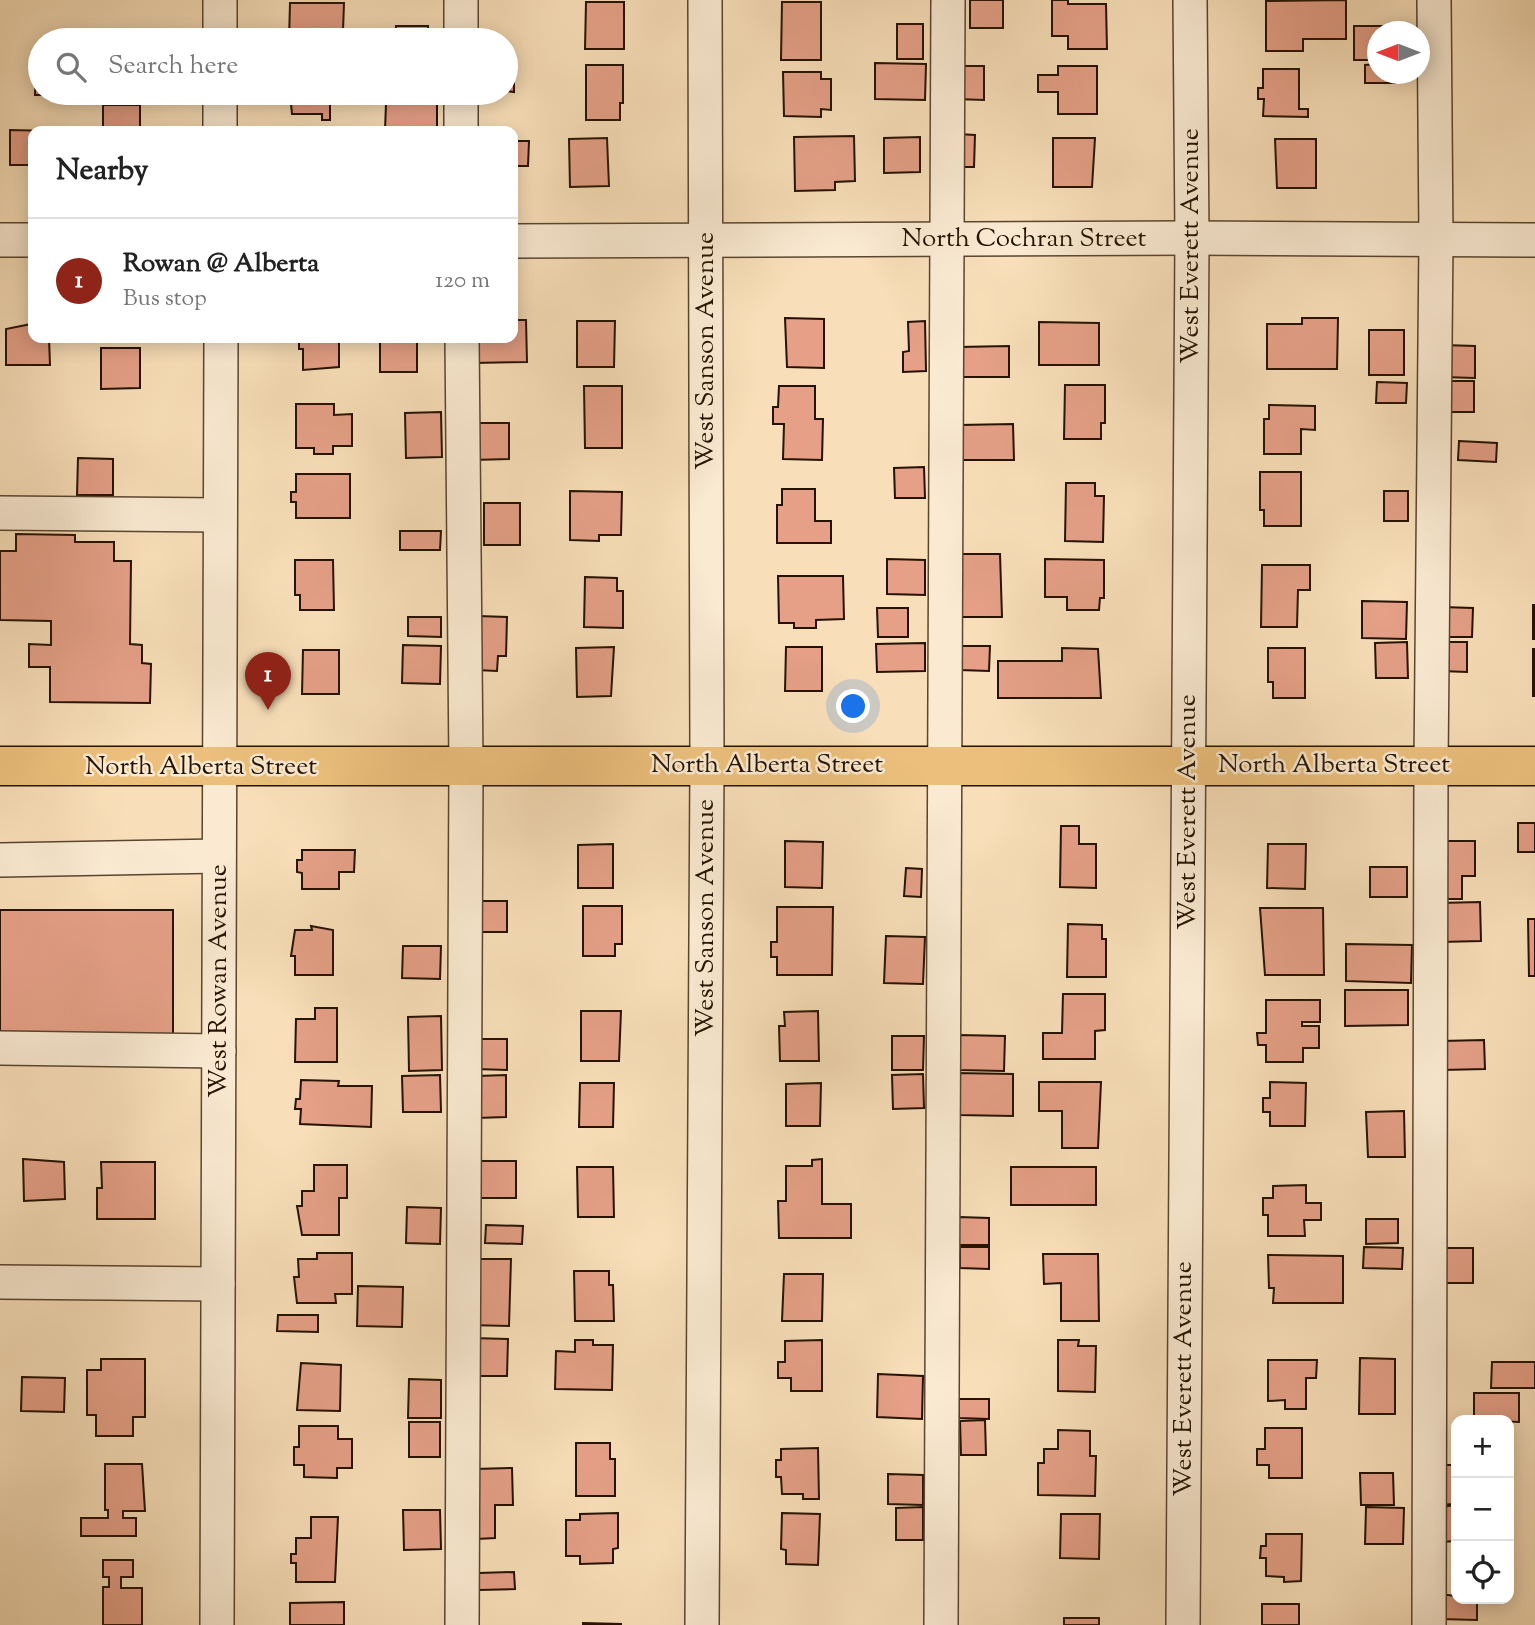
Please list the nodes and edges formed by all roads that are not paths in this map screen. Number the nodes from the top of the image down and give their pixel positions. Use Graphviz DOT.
graph roads {
  1 [pos="219,0"];
  2 [pos="461,0"];
  3 [pos="705,0"];
  4 [pos="948,0"];
  5 [pos="1190,0"];
  6 [pos="1434,0"];
  7 [pos="220,28"];
  8 [pos="461,28"];
  9 [pos="220,105"];
  10 [pos="461,105"];
  11 [pos="220,126"];
  12 [pos="461,126"];
  13 [pos="1192,237"];
  14 [pos="947,239"];
  15 [pos="1436,239"];
  16 [pos="0,240"];
  17 [pos="28,240"];
  18 [pos="1535,240"];
  19 [pos="518,241"];
  20 [pos="705,241"];
  21 [pos="221,343"];
  22 [pos="462,343"];
  23 [pos="0,513"];
  24 [pos="220,515"];
  25 [pos="707,764"];
  26 [pos="1189,765"];
  27 [pos="1431,765"];
  28 [pos="0,766"];
  29 [pos="466,766"];
  30 [pos="944,766"];
  31 [pos="1535,766"];
  32 [pos="220,767"];
  33 [pos="219,856"];
  34 [pos="0,860"];
  35 [pos="0,1048"];
  36 [pos="219,1051"];
  37 [pos="0,1282"];
  38 [pos="218,1284"];
  39 [pos="217,1625"];
  40 [pos="462,1625"];
  41 [pos="702,1625"];
  42 [pos="941,1625"];
  43 [pos="1183,1625"];
  44 [pos="1429,1625"];
  1 -- 7 [label="street"];
  2 -- 8 [label="street"];
  3 -- 20 [label="street, West Sanson Avenue"];
  4 -- 14 [label="street"];
  5 -- 13 [label="street, West Everett Avenue"];
  6 -- 15 [label="street"];
  9 -- 11 [label="street"];
  10 -- 12 [label="street"];
  13 -- 14 [label="street, North Cochran Street"];
  13 -- 15 [label="street, North Cochran Street"];
  13 -- 26 [label="street, West Everett Avenue"];
  14 -- 20 [label="street, North Cochran Street"];
  14 -- 30 [label="street"];
  15 -- 18 [label="street, North Cochran Street"];
  15 -- 27 [label="street"];
  16 -- 17 [label="street"];
  19 -- 20 [label="street, North Cochran Street"];
  20 -- 25 [label="street, West Sanson Avenue"];
  21 -- 24 [label="street, West Rowan Avenue"];
  22 -- 29 [label="street"];
  23 -- 24 [label="street"];
  24 -- 32 [label="street, West Rowan Avenue"];
  25 -- 29 [label="main road, North Alberta Street"];
  25 -- 30 [label="main road, North Alberta Street"];
  25 -- 41 [label="street, West Sanson Avenue"];
  26 -- 27 [label="main road, North Alberta Street"];
  26 -- 30 [label="main road, North Alberta Street"];
  26 -- 43 [label="street, West Everett Avenue"];
  27 -- 31 [label="main road, North Alberta Street"];
  27 -- 44 [label="street"];
  28 -- 32 [label="main road, North Alberta Street"];
  29 -- 32 [label="main road, North Alberta Street"];
  29 -- 40 [label="street"];
  30 -- 42 [label="street"];
  32 -- 33 [label="street, West Rowan Avenue"];
  33 -- 34 [label="street"];
  33 -- 36 [label="street, West Rowan Avenue"];
  35 -- 36 [label="street"];
  36 -- 38 [label="street, West Rowan Avenue"];
  37 -- 38 [label="street"];
  38 -- 39 [label="street, West Rowan Avenue"];
}
